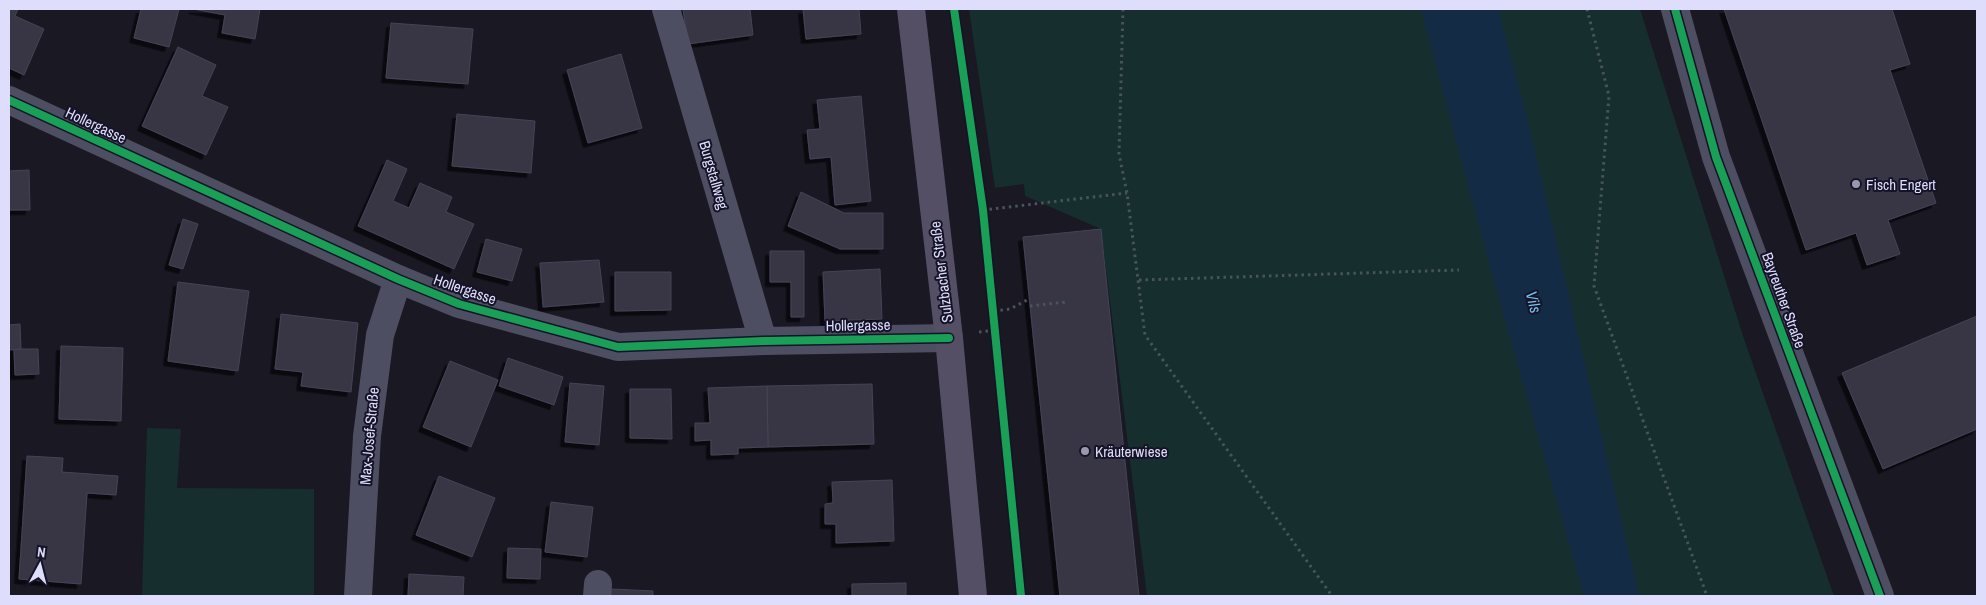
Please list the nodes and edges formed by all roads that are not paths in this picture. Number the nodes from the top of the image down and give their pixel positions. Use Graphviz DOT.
graph roads {
  1 [pos="666,9"];
  2 [pos="911,9"];
  3 [pos="1674,9"];
  4 [pos="9,100"];
  5 [pos="398,279"];
  6 [pos="949,338"];
  7 [pos="762,341"];
  8 [pos="358,596"];
  9 [pos="973,596"];
  10 [pos="1880,596"];
  1 -- 7 [label="street, Burgstallweg"];
  2 -- 6 [label="main road, Sulzbacher Straße"];
  3 -- 10 [label="street, Bayreuther Straße"];
  4 -- 5 [label="street, Hollergasse"];
  5 -- 7 [label="street, Hollergasse"];
  5 -- 8 [label="street, Max-Josef-Straße"];
  6 -- 7 [label="street, Hollergasse"];
  6 -- 9 [label="main road, Sulzbacher Straße"];
}
